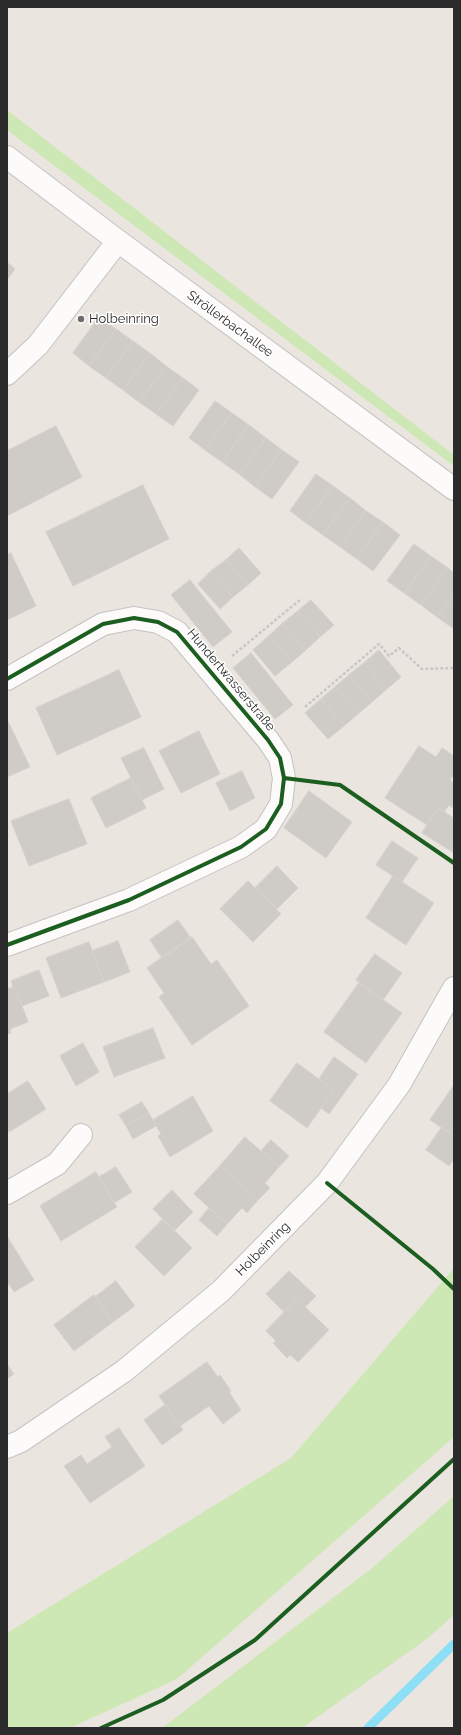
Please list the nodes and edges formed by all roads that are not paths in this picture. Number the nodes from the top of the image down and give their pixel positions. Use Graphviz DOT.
graph roads {
  1 [pos="7,157"];
  2 [pos="118,241"];
  3 [pos="7,374"];
  4 [pos="454,489"];
  5 [pos="7,679"];
  6 [pos="7,945"];
  7 [pos="454,988"];
  8 [pos="82,1135"];
  9 [pos="7,1193"];
  10 [pos="7,1447"];
  1 -- 2 [label="street, Ströllerbachallee"];
  2 -- 3 [label="street"];
  2 -- 4 [label="street, Ströllerbachallee"];
  5 -- 6 [label="street, Hundertwasserstraße"];
  7 -- 10 [label="street, Holbeinring"];
  8 -- 9 [label="street"];
}
